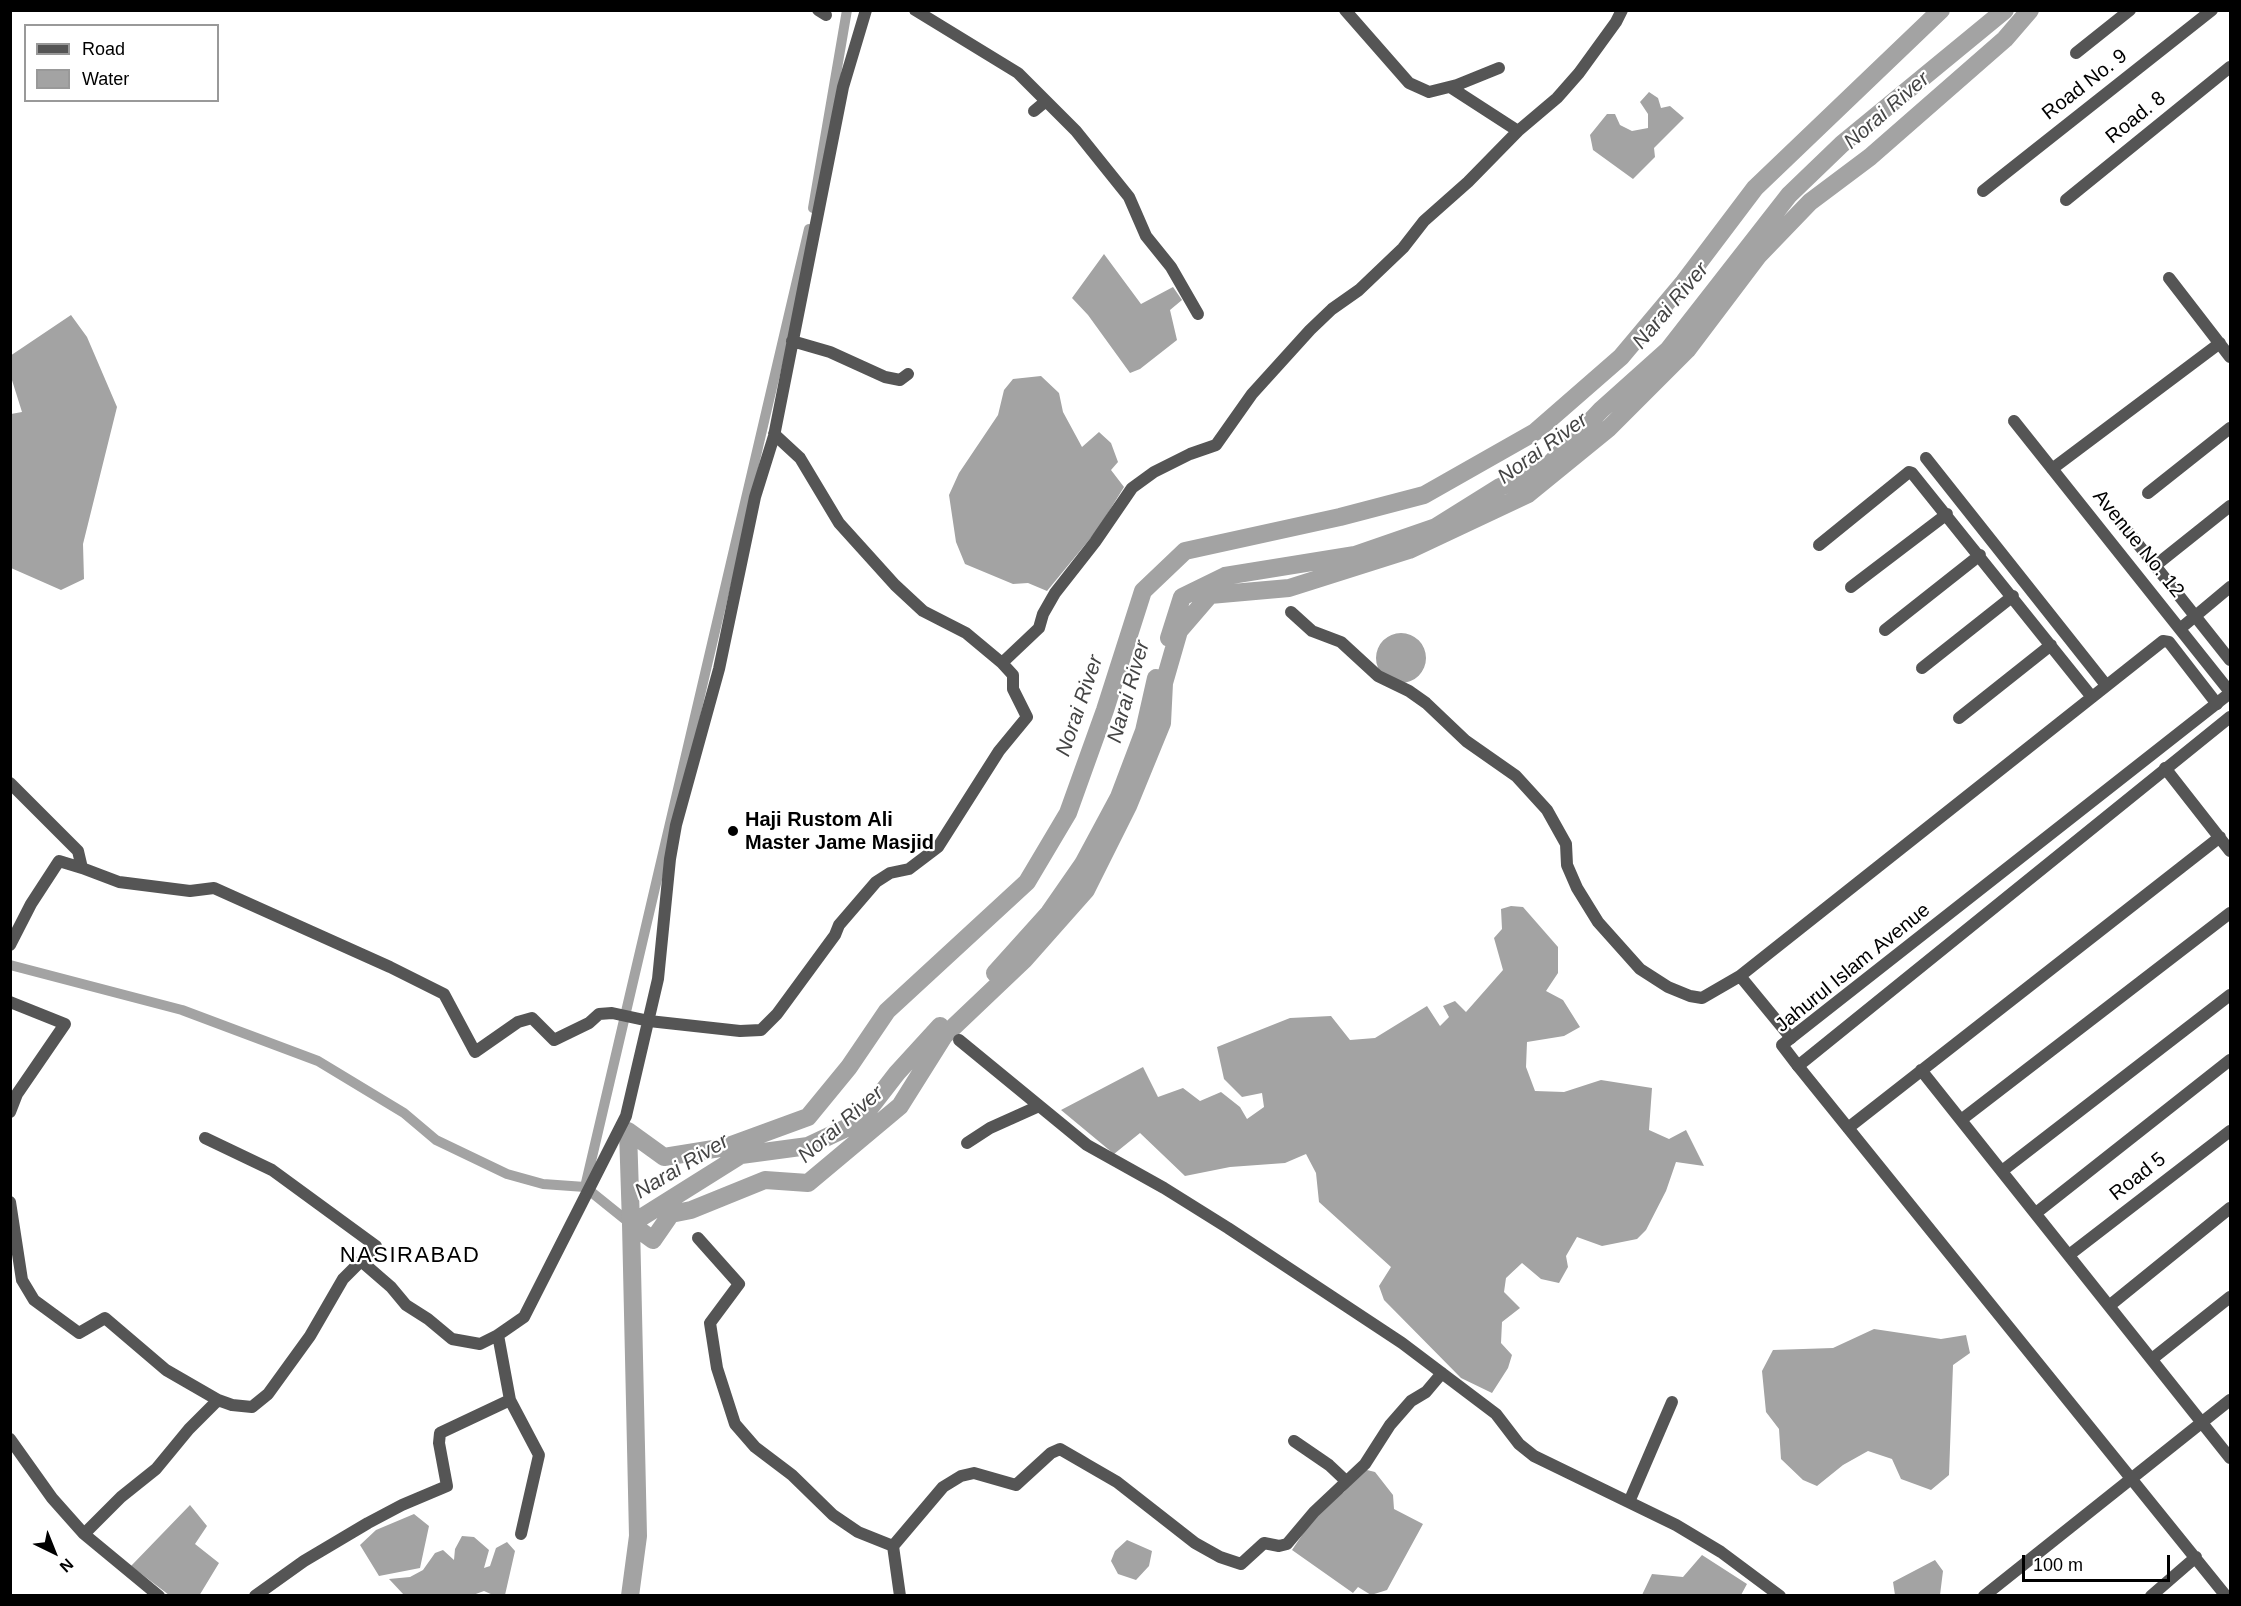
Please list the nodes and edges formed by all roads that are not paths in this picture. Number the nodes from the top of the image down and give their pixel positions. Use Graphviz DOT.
graph roads {
  1 [pos="866,10"];
  2 [pos="915,10"];
  3 [pos="1345,10"];
  4 [pos="1622,10"];
  5 [pos="2130,10"];
  6 [pos="2212,10"];
  7 [pos="2076,53"];
  8 [pos="2230,67"];
  9 [pos="1499,68"];
  10 [pos="1450,87"];
  11 [pos="1046,100"];
  12 [pos="1034,111"];
  13 [pos="1518,131"];
  14 [pos="1983,190"];
  15 [pos="2066,200"];
  16 [pos="2169,278"];
  17 [pos="1198,314"];
  18 [pos="792,341"];
  19 [pos="2220,343"];
  20 [pos="2230,357"];
  21 [pos="908,374"];
  22 [pos="2014,421"];
  23 [pos="2230,428"];
  24 [pos="774,434"];
  25 [pos="1926,458"];
  26 [pos="2052,469"];
  27 [pos="2148,493"];
  28 [pos="2230,506"];
  29 [pos="1947,514"];
  30 [pos="2122,524"];
  31 [pos="1819,545"];
  32 [pos="1980,555"];
  33 [pos="2156,565"];
  34 [pos="1851,587"];
  35 [pos="2230,587"];
  36 [pos="2013,596"];
  37 [pos="1291,612"];
  38 [pos="2195,614"];
  39 [pos="2181,628"];
  40 [pos="1885,630"];
  41 [pos="2051,645"];
  42 [pos="2230,660"];
  43 [pos="1002,663"];
  44 [pos="1922,668"];
  45 [pos="2106,685"];
  46 [pos="2091,696"];
  47 [pos="2227,698"];
  48 [pos="2230,717"];
  49 [pos="1959,718"];
  50 [pos="2165,768"];
  51 [pos="10,783"];
  52 [pos="2220,837"];
  53 [pos="2230,851"];
  54 [pos="82,868"];
  55 [pos="2230,913"];
  56 [pos="10,945"];
  57 [pos="1740,976"];
  58 [pos="2230,995"];
  59 [pos="10,1002"];
  60 [pos="650,1021"];
  61 [pos="1791,1038"];
  62 [pos="959,1040"];
  63 [pos="2230,1060"];
  64 [pos="1798,1066"];
  65 [pos="1921,1070"];
  66 [pos="1039,1106"];
  67 [pos="10,1112"];
  68 [pos="1961,1120"];
  69 [pos="1848,1128"];
  70 [pos="2230,1131"];
  71 [pos="205,1138"];
  72 [pos="967,1143"];
  73 [pos="2002,1171"];
  74 [pos="10,1202"];
  75 [pos="2230,1208"];
  76 [pos="2036,1213"];
  77 [pos="698,1238"];
  78 [pos="2069,1255"];
  79 [pos="361,1261"];
  80 [pos="2230,1297"];
  81 [pos="2109,1306"];
  82 [pos="498,1335"];
  83 [pos="2152,1359"];
  84 [pos="1442,1373"];
  85 [pos="218,1400"];
  86 [pos="510,1400"];
  87 [pos="2230,1400"];
  88 [pos="1672,1402"];
  89 [pos="2203,1423"];
  90 [pos="10,1439"];
  91 [pos="1294,1442"];
  92 [pos="2230,1458"];
  93 [pos="2133,1479"];
  94 [pos="1346,1481"];
  95 [pos="1629,1502"];
  96 [pos="84,1534"];
  97 [pos="521,1534"];
  98 [pos="893,1550"];
  99 [pos="2196,1557"];
  100 [pos="159,1596"];
  101 [pos="255,1596"];
  102 [pos="900,1596"];
  103 [pos="1780,1596"];
  104 [pos="1984,1596"];
  105 [pos="2151,1596"];
  106 [pos="2226,1596"];
  1 -- 18 [label="street"];
  2 -- 11 [label="street"];
  3 -- 10 [label="street"];
  4 -- 13 [label="street"];
  5 -- 7 [label="street"];
  6 -- 14 [label="street, Road No. 9"];
  8 -- 15 [label="street, Road. 8"];
  9 -- 10 [label="street"];
  10 -- 13 [label="street"];
  11 -- 12 [label="street"];
  11 -- 17 [label="street"];
  13 -- 43 [label="street"];
  16 -- 19 [label="street"];
  18 -- 21 [label="street"];
  18 -- 24 [label="street"];
  19 -- 20 [label="street"];
  19 -- 26 [label="street"];
  22 -- 26 [label="street, Avenue No. 12"];
  23 -- 27 [label="street"];
  24 -- 43 [label="street"];
  24 -- 60 [label="street"];
  25 -- 45 [label="street"];
  26 -- 39 [label="street, Avenue No. 12"];
  28 -- 33 [label="street"];
  29 -- 31 [label="street"];
  29 -- 32 [label="street"];
  29 -- 34 [label="street"];
  30 -- 33 [label="street, Avenue No. 12"];
  32 -- 36 [label="street"];
  32 -- 40 [label="street"];
  33 -- 38 [label="street, Avenue No. 12"];
  35 -- 38 [label="street"];
  36 -- 41 [label="street"];
  36 -- 44 [label="street"];
  37 -- 57 [label="street"];
  38 -- 39 [label="street"];
  38 -- 42 [label="street, Avenue No. 12"];
  39 -- 47 [label="street, Avenue No. 12"];
  41 -- 46 [label="street"];
  41 -- 49 [label="street"];
  43 -- 60 [label="street"];
  45 -- 46 [label="street"];
  45 -- 47 [label="street"];
  46 -- 57 [label="street"];
  47 -- 61 [label="street, Jahurul Islam Avenue"];
  48 -- 50 [label="street, Jahurul Islam Avenue"];
  50 -- 52 [label="street"];
  50 -- 64 [label="street, Jahurul Islam Avenue"];
  51 -- 54 [label="street"];
  52 -- 53 [label="street"];
  52 -- 65 [label="street"];
  54 -- 56 [label="street"];
  54 -- 60 [label="street"];
  55 -- 68 [label="street"];
  57 -- 61 [label="street"];
  58 -- 73 [label="street"];
  59 -- 67 [label="street"];
  60 -- 82 [label="street"];
  61 -- 64 [label="street, Jahurul Islam Avenue"];
  62 -- 66 [label="street"];
  63 -- 76 [label="street"];
  64 -- 69 [label="street"];
  65 -- 68 [label="street"];
  65 -- 69 [label="street"];
  66 -- 72 [label="street"];
  66 -- 84 [label="street"];
  68 -- 73 [label="street"];
  69 -- 93 [label="street"];
  70 -- 78 [label="street, Road 5"];
  71 -- 79 [label="street"];
  73 -- 76 [label="street"];
  74 -- 85 [label="street"];
  75 -- 81 [label="street"];
  76 -- 78 [label="street"];
  77 -- 98 [label="street"];
  78 -- 81 [label="street"];
  79 -- 82 [label="street"];
  79 -- 85 [label="street"];
  80 -- 83 [label="street"];
  81 -- 83 [label="street"];
  82 -- 86 [label="street"];
  83 -- 89 [label="street"];
  84 -- 94 [label="street"];
  84 -- 95 [label="street"];
  85 -- 96 [label="street"];
  86 -- 97 [label="street"];
  86 -- 101 [label="street"];
  87 -- 89 [label="street"];
  88 -- 95 [label="street"];
  89 -- 92 [label="street"];
  89 -- 93 [label="street"];
  90 -- 96 [label="street"];
  91 -- 94 [label="street"];
  93 -- 99 [label="street"];
  93 -- 104 [label="street"];
  94 -- 98 [label="street"];
  95 -- 103 [label="street"];
  96 -- 100 [label="street"];
  98 -- 102 [label="street"];
  99 -- 105 [label="street"];
  99 -- 106 [label="street"];
}
